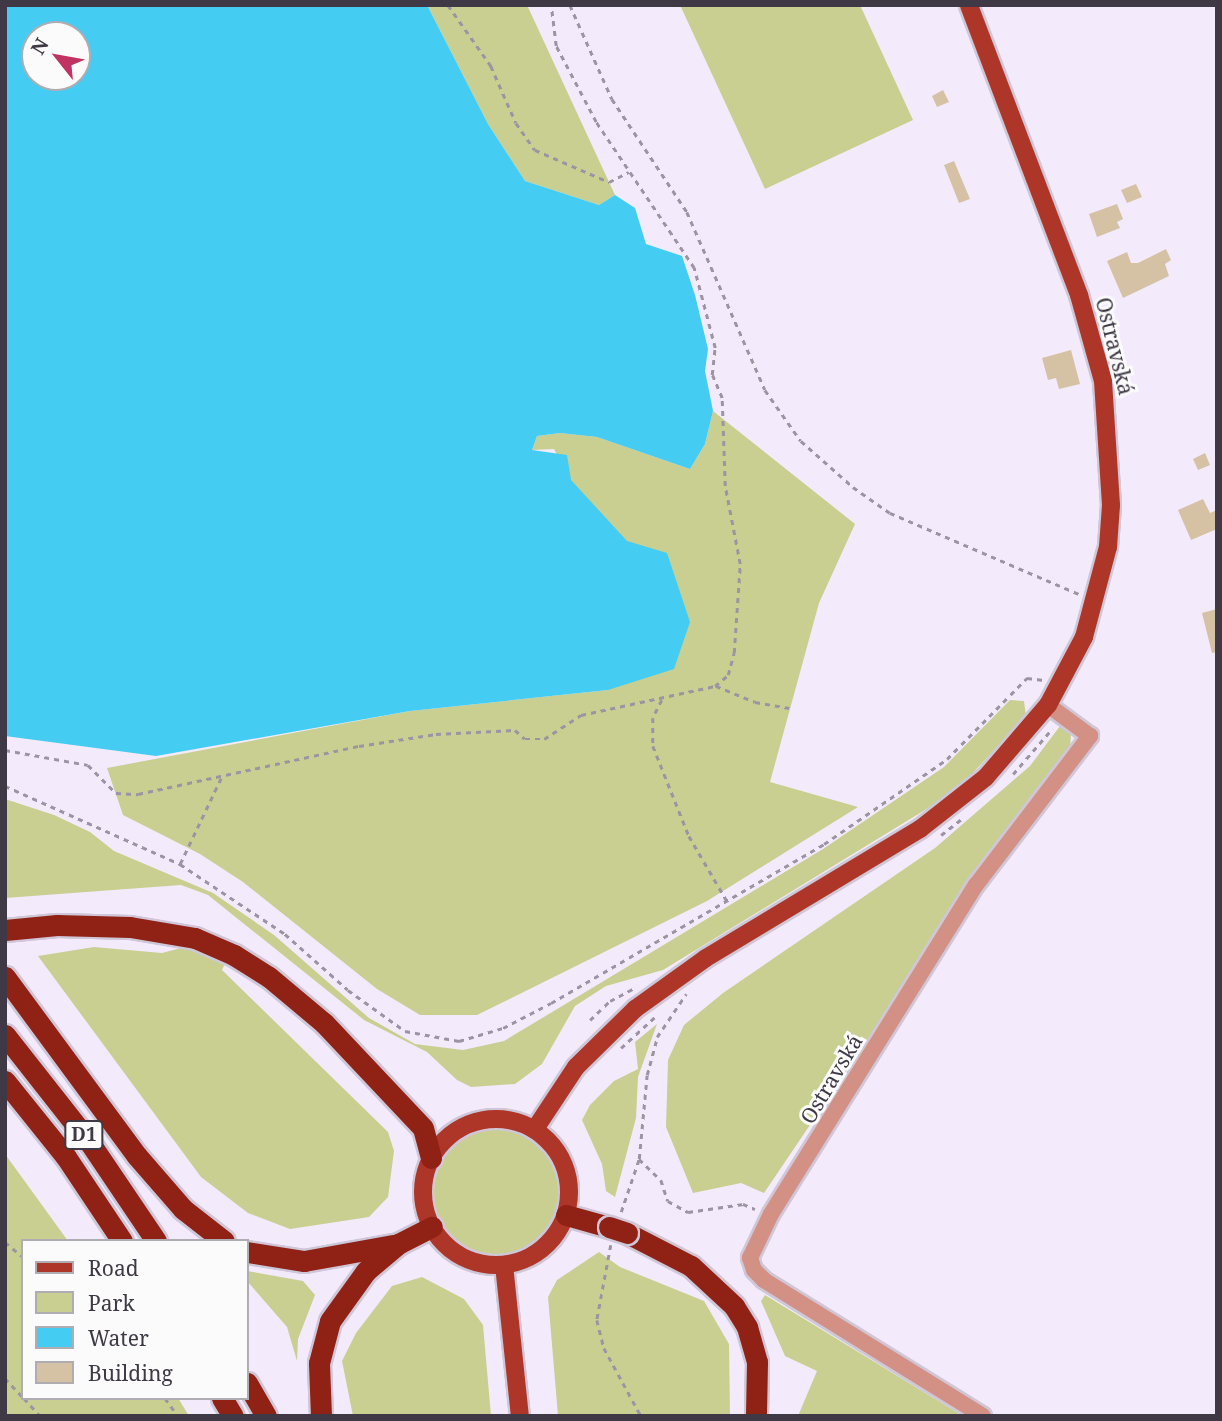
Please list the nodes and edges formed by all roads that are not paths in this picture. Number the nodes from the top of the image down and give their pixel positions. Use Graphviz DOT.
graph roads {
  1 [pos="969,5"];
  2 [pos="1055,710"];
  3 [pos="5,930"];
  4 [pos="10,982"];
  5 [pos="5,1035"];
  6 [pos="5,1081"];
  7 [pos="536,1129"];
  8 [pos="431,1158"];
  9 [pos="566,1215"];
  10 [pos="432,1227"];
  11 [pos="121,1239"];
  12 [pos="155,1239"];
  13 [pos="221,1239"];
  14 [pos="398,1244"];
  15 [pos="248,1252"];
  16 [pos="504,1265"];
  17 [pos="248,1386"];
  18 [pos="223,1400"];
  19 [pos="233,1416"];
  20 [pos="266,1416"];
  21 [pos="321,1416"];
  22 [pos="520,1416"];
  23 [pos="756,1416"];
  24 [pos="983,1416"];
  1 -- 2 [label="main road, Ostravská"];
  2 -- 7 [label="main road, Ostravská"];
  2 -- 24 [label="street, Ostravská"];
  3 -- 8 [label="highway"];
  4 -- 13 [label="highway"];
  5 -- 12 [label="highway, D1"];
  6 -- 11 [label="highway, D1"];
  7 -- 8 [label="main road"];
  7 -- 9 [label="main road"];
  8 -- 10 [label="main road"];
  9 -- 16 [label="main road"];
  9 -- 23 [label="highway"];
  10 -- 14 [label="highway"];
  10 -- 16 [label="main road"];
  14 -- 15 [label="highway"];
  14 -- 21 [label="highway"];
  16 -- 22 [label="main road"];
  17 -- 20 [label="highway"];
  18 -- 19 [label="highway"];
}
